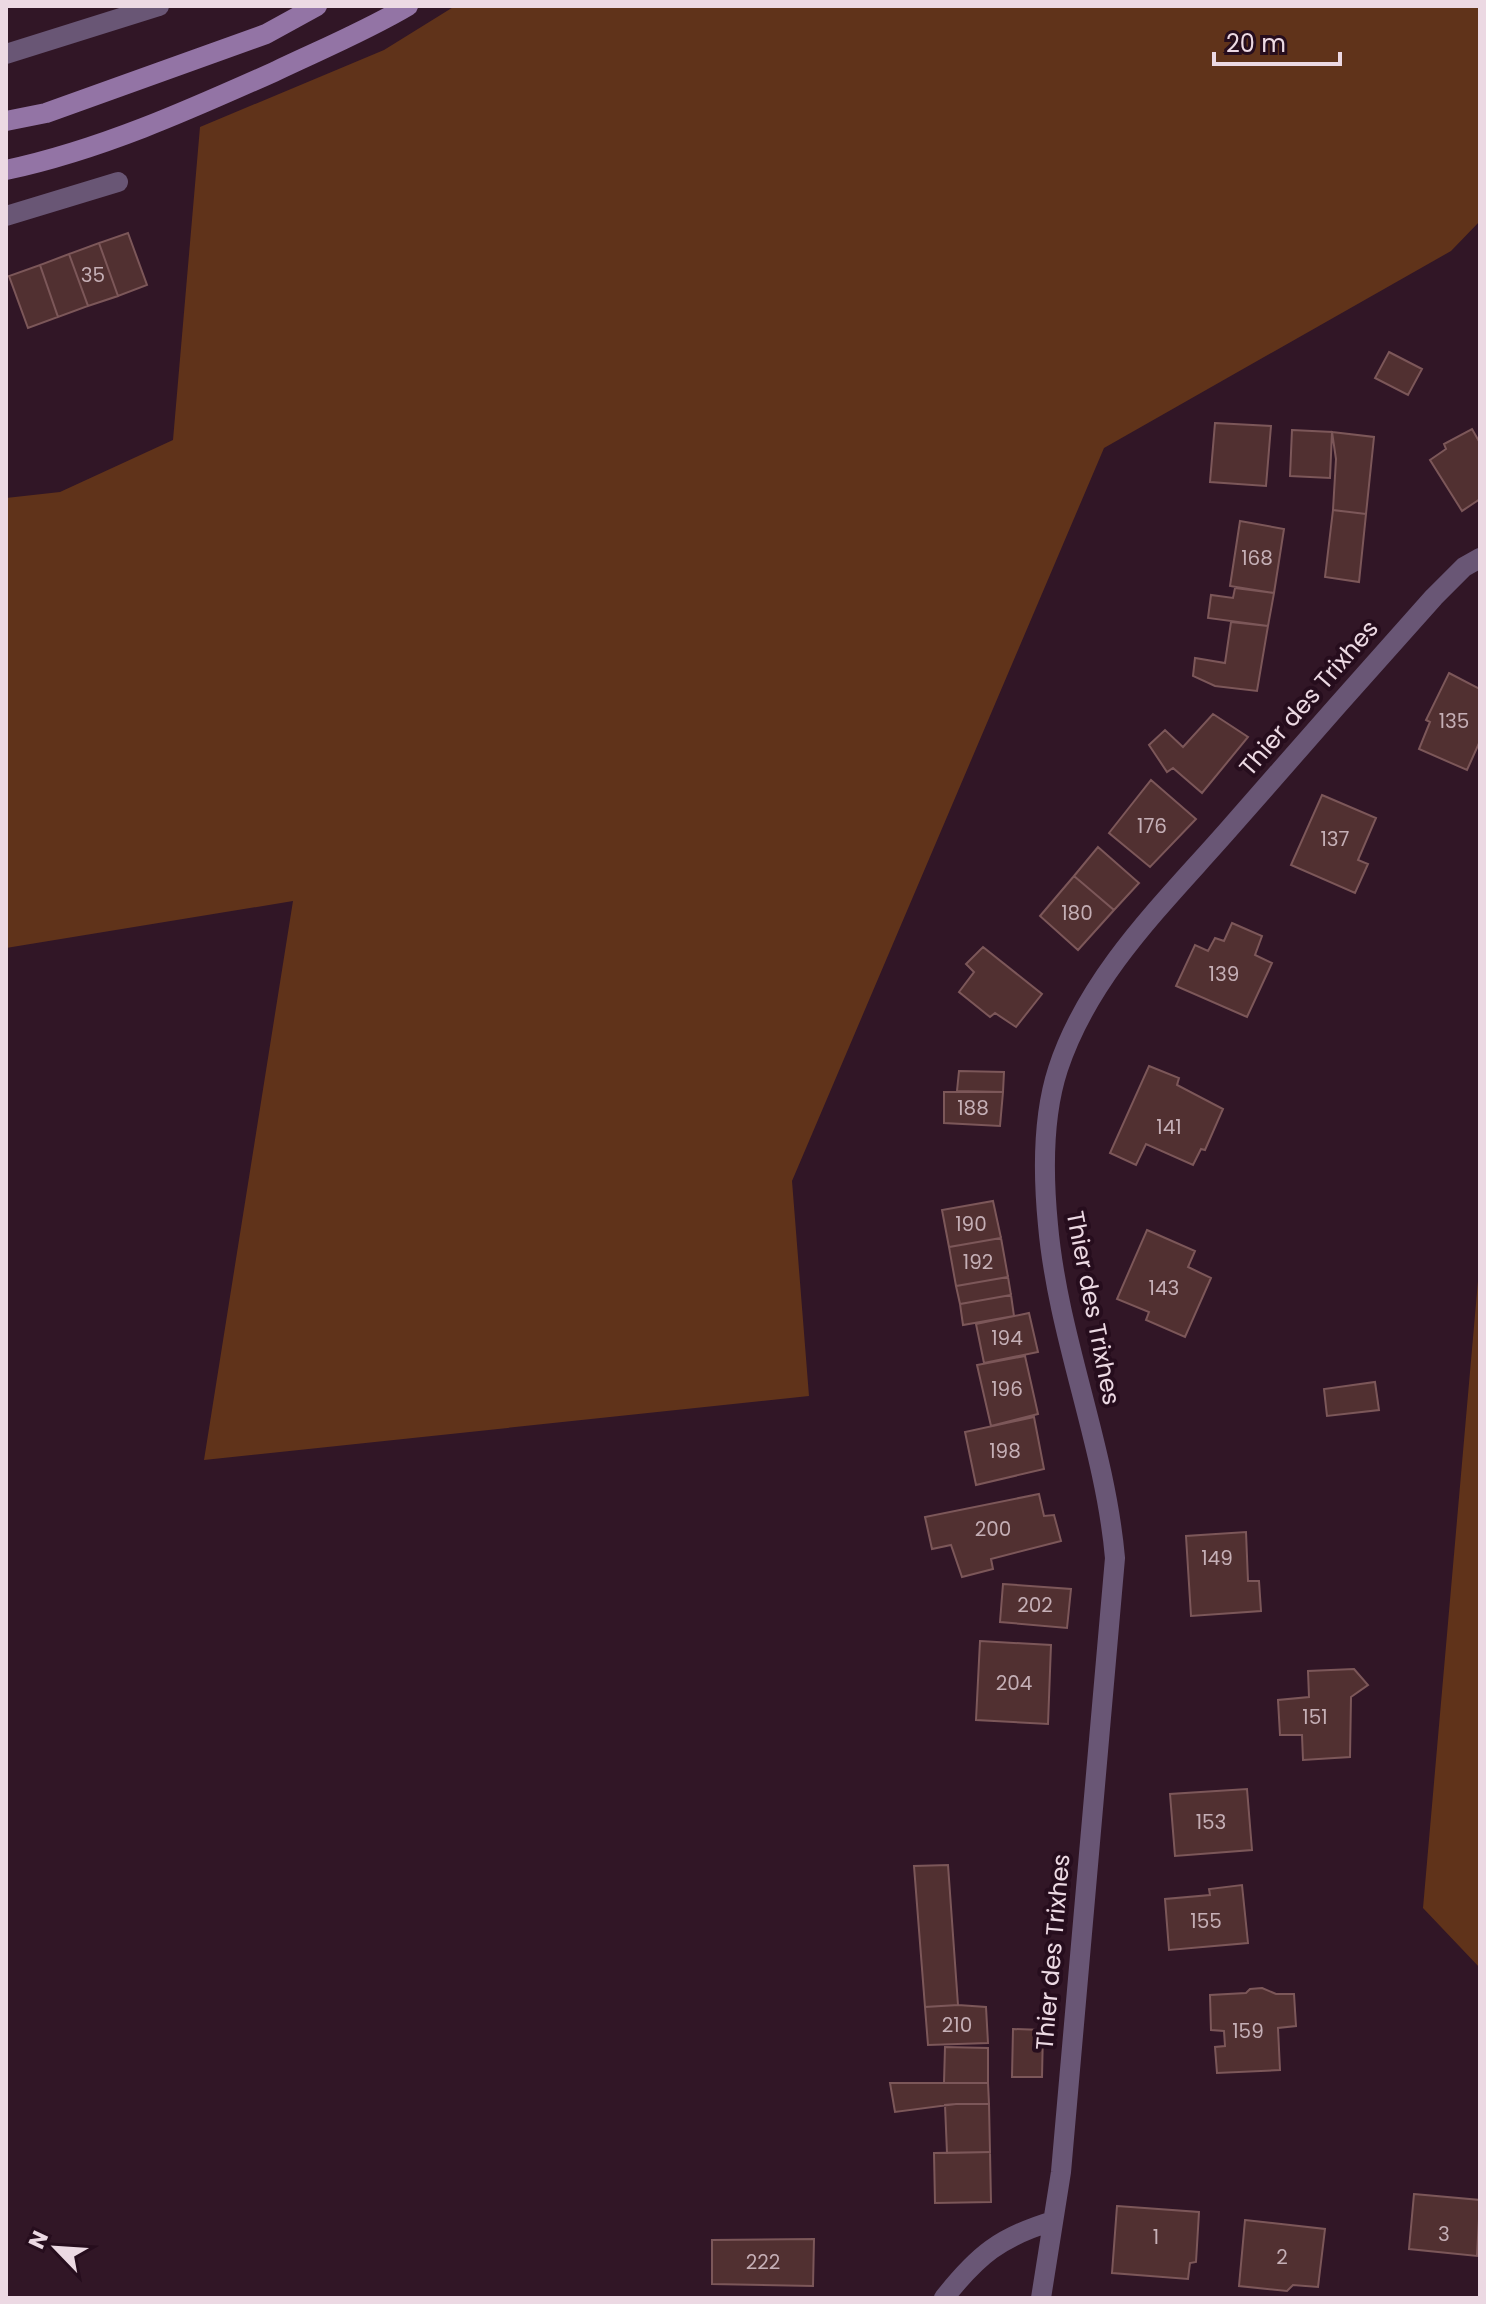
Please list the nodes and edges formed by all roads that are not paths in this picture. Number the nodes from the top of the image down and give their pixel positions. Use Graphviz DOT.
graph roads {
  1 [pos="159,6"];
  2 [pos="317,6"];
  3 [pos="408,6"];
  4 [pos="6,54"];
  5 [pos="6,121"];
  6 [pos="6,170"];
  7 [pos="118,182"];
  8 [pos="6,216"];
  9 [pos="1480,558"];
  10 [pos="1053,2221"];
  11 [pos="944,2298"];
  12 [pos="1041,2298"];
  1 -- 4 [label="street"];
  2 -- 5 [label="main road"];
  3 -- 6 [label="main road"];
  7 -- 8 [label="street"];
  9 -- 10 [label="street, Thier des Trixhes"];
  10 -- 11 [label="street"];
  10 -- 12 [label="street, Thier des Trixhes"];
}
